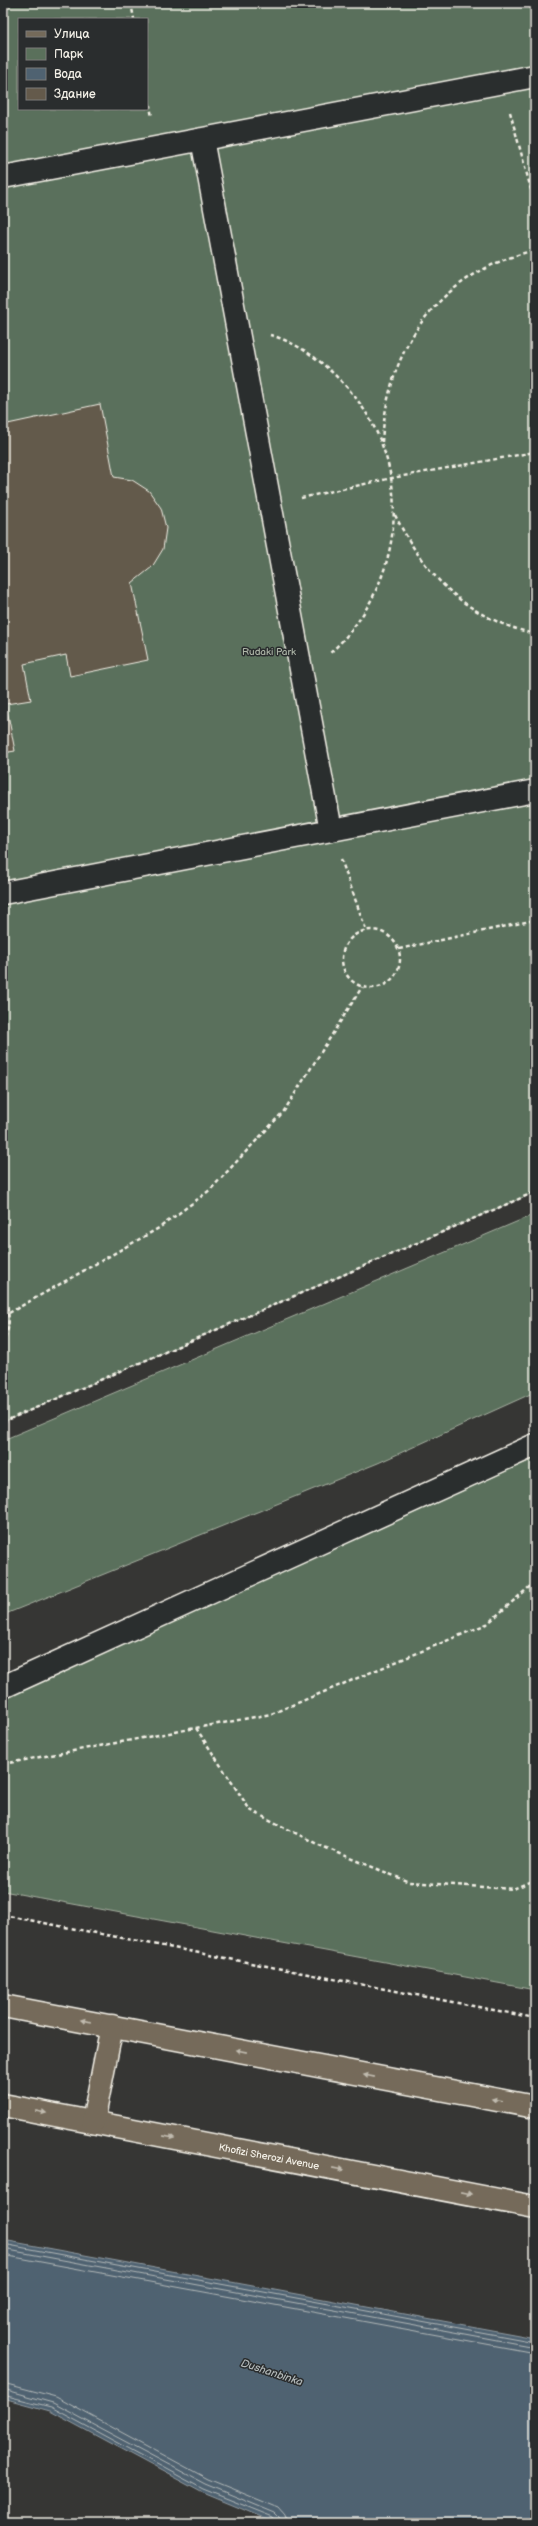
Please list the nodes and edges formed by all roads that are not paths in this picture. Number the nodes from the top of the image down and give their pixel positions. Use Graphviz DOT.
graph roads {
  1 [pos="535,76"];
  2 [pos="202,139"];
  3 [pos="3,177"];
  4 [pos="535,791"];
  5 [pos="331,830"];
  6 [pos="3,893"];
  7 [pos="535,1445"];
  8 [pos="3,1687"];
  9 [pos="3,2006"];
  10 [pos="112,2026"];
  11 [pos="3,2105"];
  12 [pos="535,2107"];
  13 [pos="93,2122"];
  14 [pos="535,2207"];
  1 -- 2 [label="lane"];
  2 -- 3 [label="lane"];
  2 -- 5 [label="lane"];
  4 -- 5 [label="lane"];
  5 -- 6 [label="lane"];
  7 -- 8 [label="lane"];
  10 -- 9 [label="main road, one-way"];
  12 -- 10 [label="main road, one-way"];
  10 -- 13 [label="main road"];
  11 -- 13 [label="main road, Khofizi Sherozi Avenue, one-way"];
  13 -- 14 [label="main road, Khofizi Sherozi Avenue, one-way"];
}
